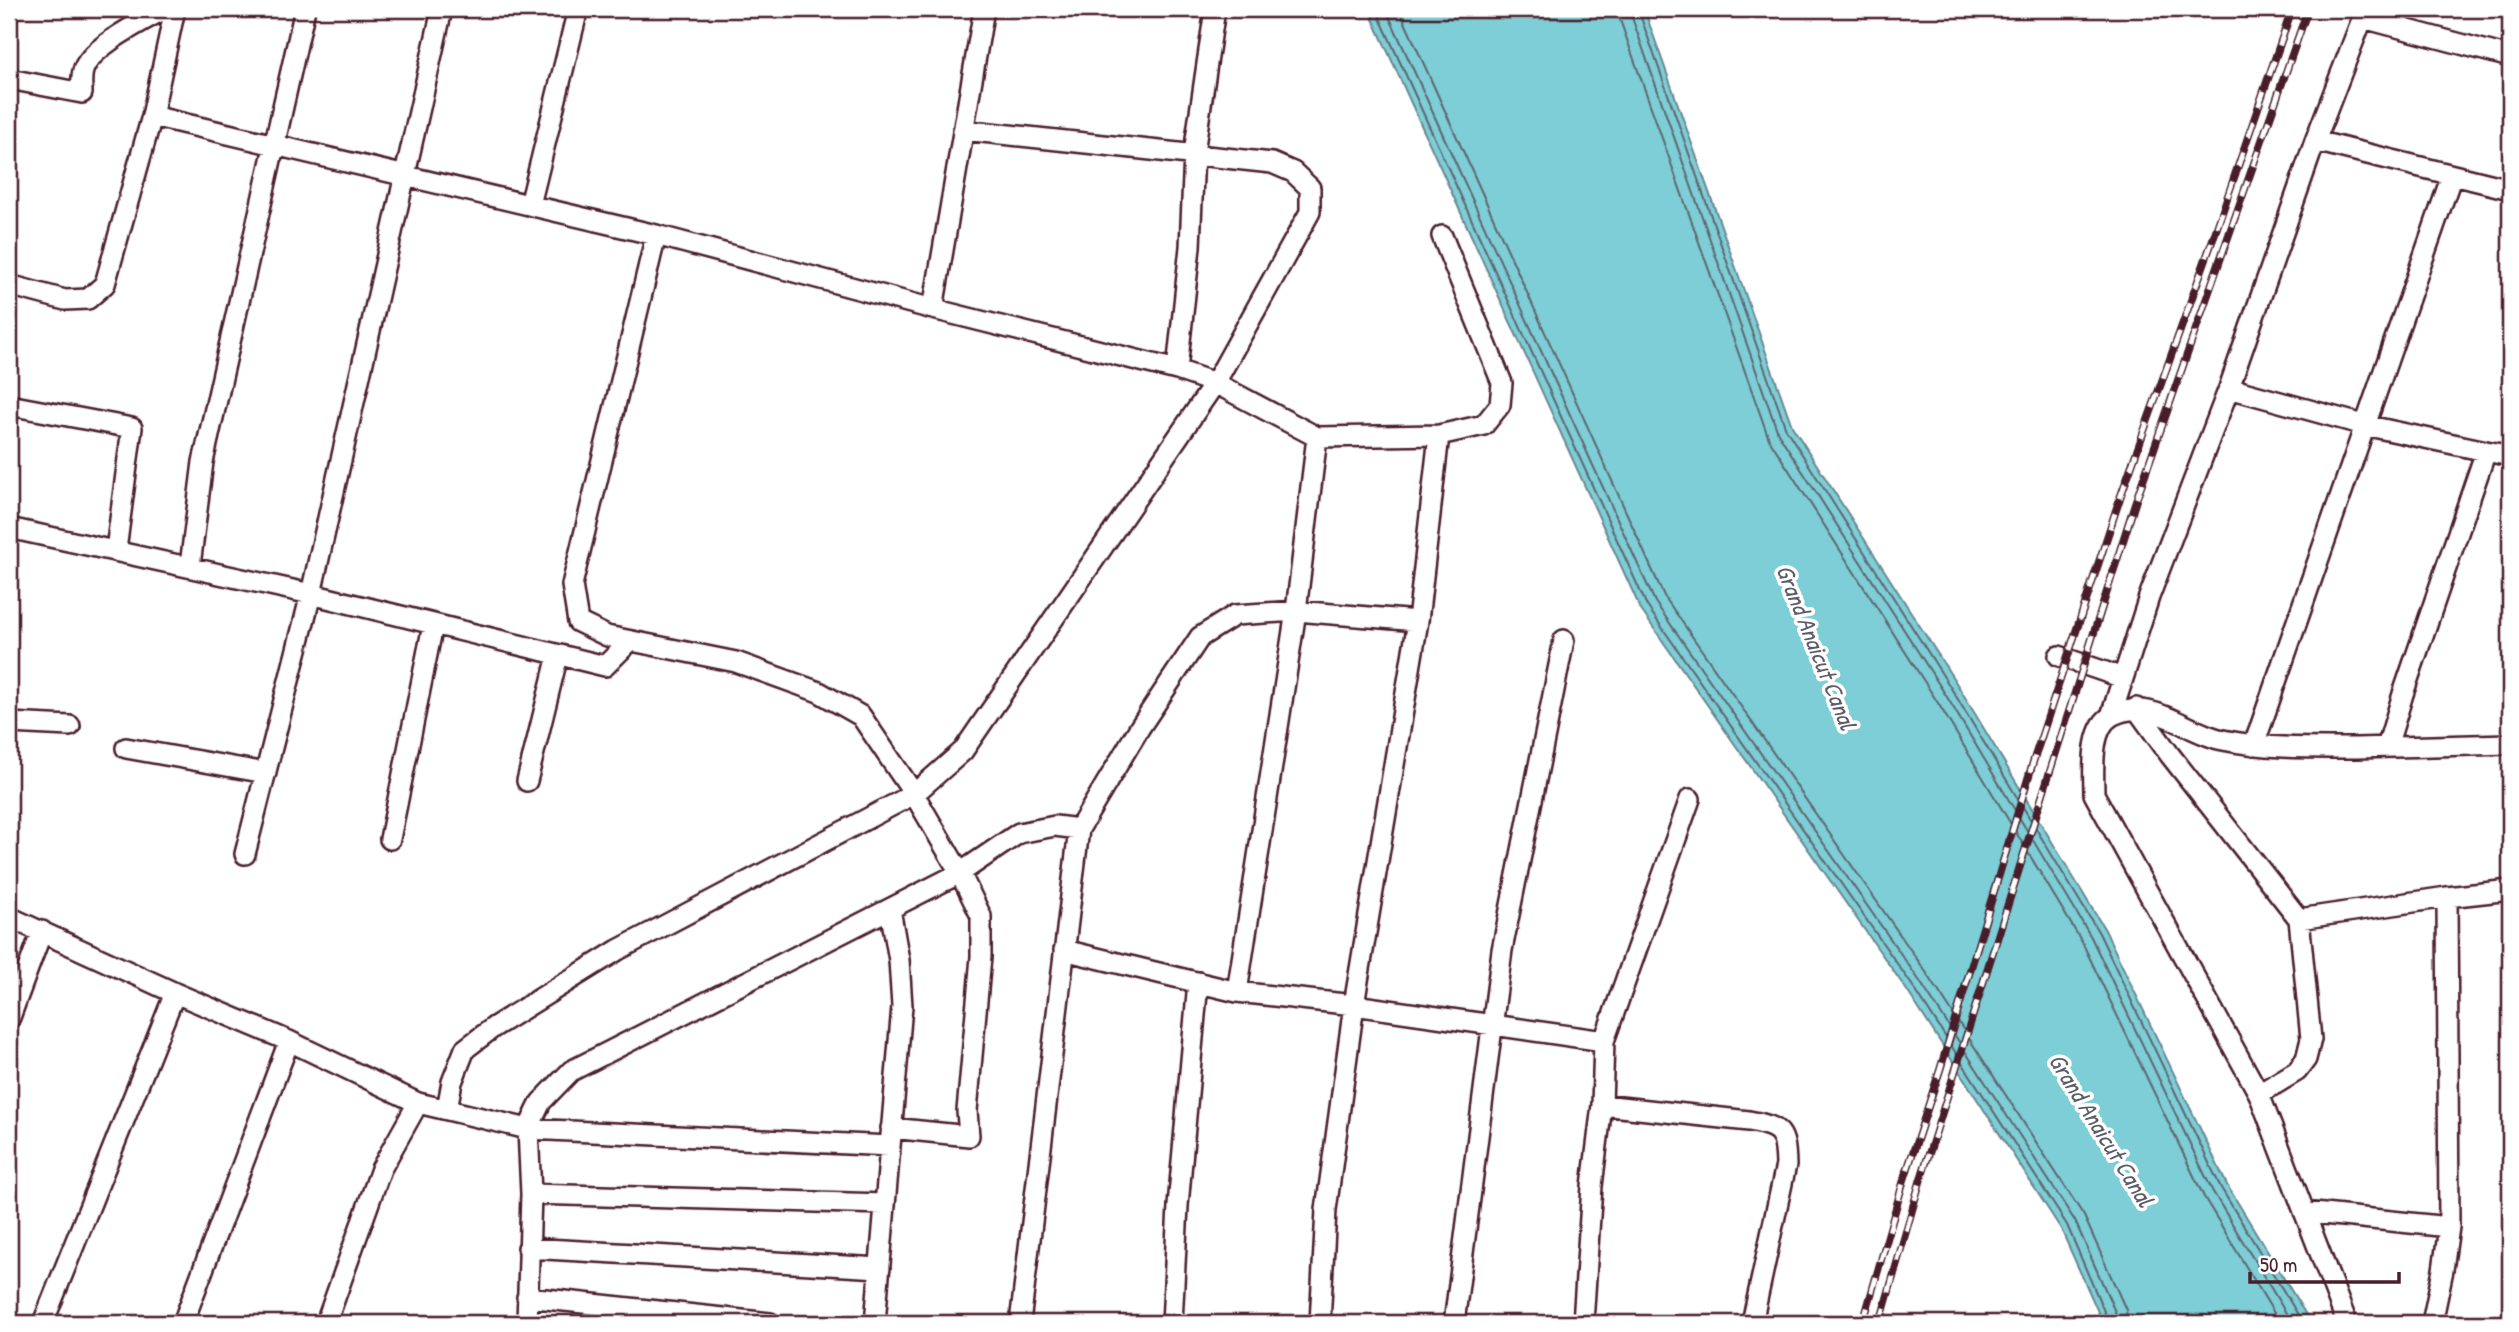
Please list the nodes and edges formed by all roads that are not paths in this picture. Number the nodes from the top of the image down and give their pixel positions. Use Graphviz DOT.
graph roads {
  1 [pos="164,9"];
  2 [pos="175,9"];
  3 [pos="305,9"];
  4 [pos="578,9"];
  5 [pos="984,9"];
  6 [pos="1215,9"];
  7 [pos="440,14"];
  8 [pos="2365,14"];
  9 [pos="2510,57"];
  10 [pos="9,79"];
  11 [pos="152,116"];
  12 [pos="963,130"];
  13 [pos="2315,141"];
  14 [pos="273,144"];
  15 [pos="1194,153"];
  16 [pos="404,175"];
  17 [pos="2452,175"];
  18 [pos="2510,190"];
  19 [pos="530,205"];
  20 [pos="656,235"];
  21 [pos="1442,236"];
  22 [pos="9,285"];
  23 [pos="933,309"];
  24 [pos="1177,370"];
  25 [pos="1215,383"];
  26 [pos="2229,388"];
  27 [pos="9,405"];
  28 [pos="2364,425"];
  29 [pos="1439,435"];
  30 [pos="1317,437"];
  31 [pos="2486,451"];
  32 [pos="2510,456"];
  33 [pos="9,528"];
  34 [pos="116,551"];
  35 [pos="190,566"];
  36 [pos="311,594"];
  37 [pos="1296,611"];
  38 [pos="1418,621"];
  39 [pos="433,625"];
  40 [pos="1564,640"];
  41 [pos="630,641"];
  42 [pos="558,655"];
  43 [pos="2059,656"];
  44 [pos="2123,678"];
  45 [pos="2136,708"];
  46 [pos="2111,716"];
  47 [pos="9,723"];
  48 [pos="70,726"];
  49 [pos="2510,744"];
  50 [pos="2254,745"];
  51 [pos="2387,747"];
  52 [pos="126,748"];
  53 [pos="266,772"];
  54 [pos="527,781"];
  55 [pos="914,794"];
  56 [pos="1689,799"];
  57 [pos="1079,829"];
  58 [pos="390,839"];
  59 [pos="245,854"];
  60 [pos="960,873"];
  61 [pos="2510,890"];
  62 [pos="2447,897"];
  63 [pos="890,909"];
  64 [pos="9,917"];
  65 [pos="2300,919"];
  66 [pos="42,931"];
  67 [pos="1064,950"];
  68 [pos="1198,982"];
  69 [pos="1237,992"];
  70 [pos="175,993"];
  71 [pos="1354,1005"];
  72 [pos="9,1020"];
  73 [pos="1491,1024"];
  74 [pos="289,1041"];
  75 [pos="1604,1041"];
  76 [pos="2259,1094"];
  77 [pos="418,1103"];
  78 [pos="1602,1105"];
  79 [pos="447,1110"];
  80 [pos="528,1129"];
  81 [pos="891,1137"];
  82 [pos="531,1194"];
  83 [pos="885,1204"];
  84 [pos="2304,1212"];
  85 [pos="2449,1227"];
  86 [pos="528,1248"];
  87 [pos="880,1268"];
  88 [pos="527,1297"];
  89 [pos="43,1323"];
  90 [pos="183,1323"];
  91 [pos="326,1323"];
  92 [pos="527,1323"];
  93 [pos="770,1323"];
  94 [pos="875,1323"];
  95 [pos="1020,1323"];
  96 [pos="1172,1323"];
  97 [pos="1320,1323"];
  98 [pos="1454,1323"];
  99 [pos="1583,1323"];
  100 [pos="1752,1323"];
  101 [pos="2347,1323"];
  102 [pos="2432,1323"];
  1 -- 10 [label="street"];
  2 -- 11 [label="street"];
  3 -- 14 [label="street"];
  4 -- 19 [label="street"];
  5 -- 12 [label="street"];
  6 -- 15 [label="street"];
  7 -- 16 [label="street"];
  8 -- 9 [label="street"];
  8 -- 13 [label="street"];
  11 -- 14 [label="street"];
  11 -- 22 [label="street"];
  12 -- 15 [label="street"];
  12 -- 23 [label="street"];
  13 -- 17 [label="street"];
  13 -- 26 [label="street"];
  14 -- 16 [label="street"];
  14 -- 35 [label="street"];
  15 -- 24 [label="street"];
  15 -- 25 [label="street"];
  16 -- 19 [label="street"];
  16 -- 36 [label="street"];
  17 -- 18 [label="street"];
  17 -- 28 [label="street"];
  19 -- 20 [label="street"];
  20 -- 23 [label="street"];
  20 -- 41 [label="street"];
  21 -- 29 [label="street"];
  23 -- 24 [label="street"];
  24 -- 25 [label="street"];
  25 -- 30 [label="street"];
  25 -- 55 [label="street"];
  26 -- 28 [label="street"];
  26 -- 44 [label="street"];
  27 -- 34 [label="street"];
  28 -- 31 [label="street"];
  28 -- 50 [label="street"];
  29 -- 30 [label="street"];
  29 -- 38 [label="street"];
  30 -- 37 [label="street"];
  31 -- 32 [label="street"];
  31 -- 51 [label="street"];
  33 -- 34 [label="street"];
  34 -- 35 [label="street"];
  35 -- 36 [label="street"];
  36 -- 39 [label="street"];
  36 -- 53 [label="street"];
  37 -- 38 [label="street"];
  37 -- 57 [label="street"];
  37 -- 69 [label="street"];
  38 -- 71 [label="street"];
  39 -- 42 [label="street"];
  39 -- 58 [label="street"];
  40 -- 73 [label="street"];
  41 -- 42 [label="street"];
  41 -- 55 [label="street"];
  42 -- 54 [label="street"];
  43 -- 44 [label="street"];
  44 -- 46 [label="street"];
  45 -- 46 [label="street"];
  45 -- 50 [label="street"];
  45 -- 65 [label="street"];
  46 -- 76 [label="street"];
  47 -- 48 [label="street"];
  49 -- 51 [label="street"];
  50 -- 51 [label="street"];
  52 -- 53 [label="street"];
  53 -- 59 [label="street"];
  55 -- 60 [label="street"];
  55 -- 79 [label="street"];
  56 -- 75 [label="street"];
  57 -- 60 [label="street"];
  57 -- 67 [label="street"];
  60 -- 63 [label="street"];
  60 -- 81 [label="street"];
  61 -- 62 [label="street"];
  62 -- 65 [label="street"];
  62 -- 85 [label="street"];
  63 -- 80 [label="street"];
  63 -- 81 [label="street"];
  64 -- 66 [label="street"];
  65 -- 76 [label="street"];
  66 -- 70 [label="street"];
  66 -- 72 [label="street"];
  67 -- 68 [label="street"];
  67 -- 95 [label="street"];
  68 -- 69 [label="street"];
  68 -- 96 [label="street"];
  69 -- 71 [label="street"];
  70 -- 74 [label="street"];
  70 -- 89 [label="street"];
  71 -- 73 [label="street"];
  71 -- 97 [label="street"];
  73 -- 75 [label="street"];
  73 -- 98 [label="street"];
  74 -- 77 [label="street"];
  74 -- 90 [label="street"];
  75 -- 78 [label="street"];
  76 -- 84 [label="street"];
  77 -- 79 [label="street"];
  77 -- 91 [label="street"];
  78 -- 99 [label="street"];
  78 -- 100 [label="street"];
  79 -- 80 [label="street"];
  80 -- 81 [label="street"];
  80 -- 82 [label="street"];
  81 -- 83 [label="street"];
  82 -- 83 [label="street"];
  82 -- 86 [label="street"];
  83 -- 87 [label="street"];
  84 -- 85 [label="street"];
  84 -- 101 [label="street"];
  85 -- 102 [label="street"];
  86 -- 87 [label="street"];
  86 -- 88 [label="street"];
  87 -- 94 [label="street"];
  88 -- 92 [label="street"];
  88 -- 93 [label="street"];
}
